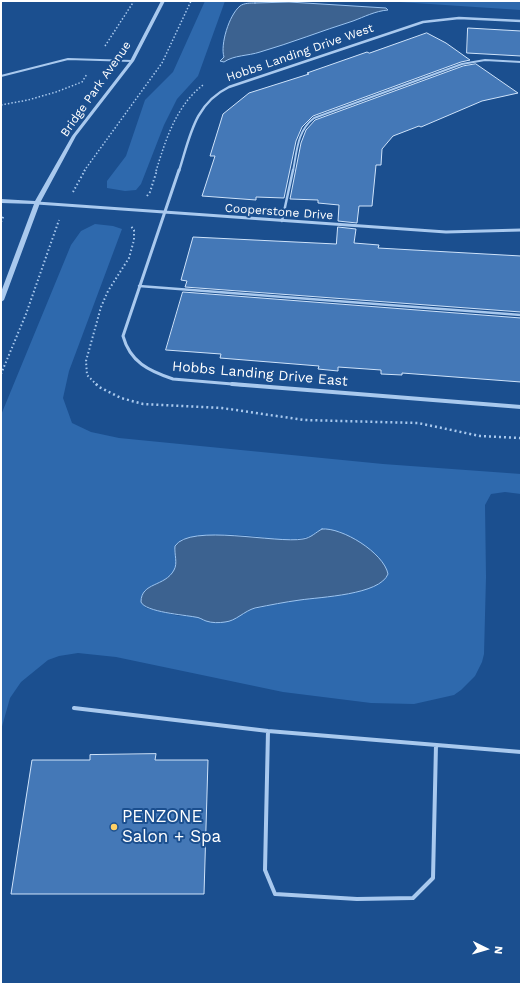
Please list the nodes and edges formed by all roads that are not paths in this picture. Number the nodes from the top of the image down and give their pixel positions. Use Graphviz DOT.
graph roads {
  1 [pos="163,1"];
  2 [pos="521,21"];
  3 [pos="132,61"];
  4 [pos="521,62"];
  5 [pos="1,76"];
  6 [pos="1,201"];
  7 [pos="37,203"];
  8 [pos="165,213"];
  9 [pos="282,221"];
  10 [pos="521,230"];
  11 [pos="139,286"];
  12 [pos="1,300"];
  13 [pos="521,315"];
  14 [pos="521,407"];
  15 [pos="74,708"];
  16 [pos="268,731"];
  17 [pos="436,745"];
  18 [pos="521,752"];
  1 -- 3 [label="street, Bridge Park Avenue"];
  2 -- 8 [label="street, Hobbs Landing Drive West"];
  3 -- 5 [label="lane"];
  3 -- 7 [label="street, Bridge Park Avenue"];
  4 -- 9 [label="lane"];
  6 -- 7 [label="street"];
  7 -- 8 [label="street, Cooperstone Drive"];
  7 -- 12 [label="street, Bridge Park Avenue"];
  8 -- 9 [label="street, Cooperstone Drive"];
  8 -- 11 [label="street, Hobbs Landing Drive East"];
  9 -- 10 [label="street, Cooperstone Drive"];
  11 -- 13 [label="lane"];
  11 -- 14 [label="street, Hobbs Landing Drive East"];
  15 -- 16 [label="lane"];
  16 -- 17 [label="lane"];
  16 -- 17 [label="lane"];
  17 -- 18 [label="lane"];
}
